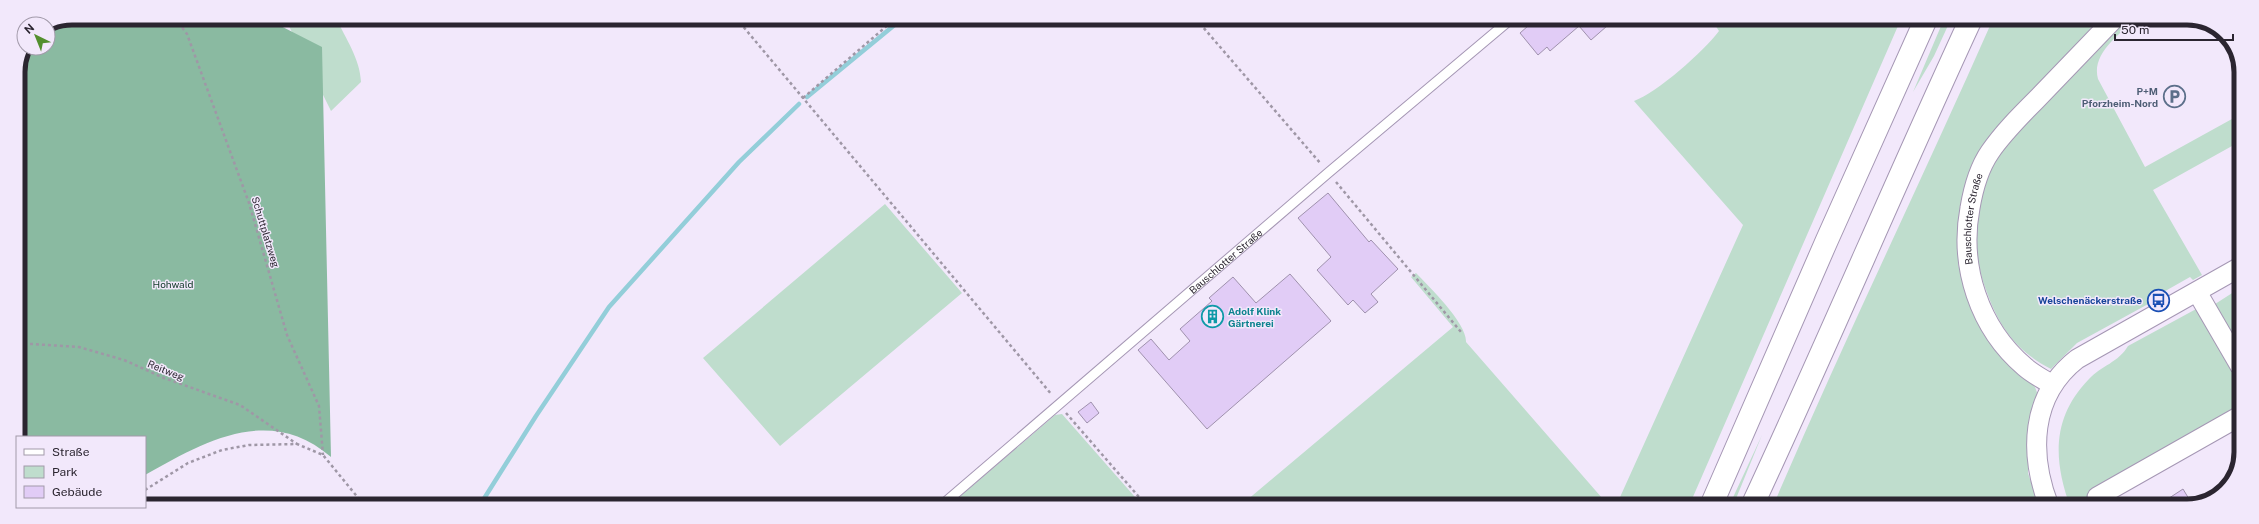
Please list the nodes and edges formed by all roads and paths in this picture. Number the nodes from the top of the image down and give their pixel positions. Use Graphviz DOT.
graph roads {
  1 [pos="180,25"];
  2 [pos="742,25"];
  3 [pos="888,25"];
  4 [pos="1201,25"];
  5 [pos="1504,25"];
  6 [pos="1923,25"];
  7 [pos="1968,25"];
  8 [pos="2108,25"];
  9 [pos="803,98"];
  10 [pos="1328,173"];
  11 [pos="2234,270"];
  12 [pos="2197,292"];
  13 [pos="1461,332"];
  14 [pos="25,344"];
  15 [pos="2234,356"];
  16 [pos="2052,385"];
  17 [pos="1059,405"];
  18 [pos="2234,419"];
  19 [pos="297,444"];
  20 [pos="323,455"];
  21 [pos="146,489"];
  22 [pos="2097,497"];
  23 [pos="359,499"];
  24 [pos="949,499"];
  25 [pos="1140,499"];
  26 [pos="1714,499"];
  27 [pos="1755,499"];
  28 [pos="2047,499"];
  1 -- 20 [label="path, Schuttplatzweg"];
  2 -- 9 [label="path"];
  3 -- 9 [label="path"];
  4 -- 10 [label="path"];
  5 -- 10 [label="lane, Bauschlotter Straße"];
  6 -- 26 [label="highway"];
  7 -- 27 [label="highway"];
  8 -- 16 [label="street, Bauschlotter Straße"];
  9 -- 17 [label="path"];
  10 -- 13 [label="path"];
  10 -- 17 [label="lane, Bauschlotter Straße"];
  11 -- 12 [label="street"];
  12 -- 15 [label="street"];
  12 -- 16 [label="street"];
  14 -- 19 [label="path, Reitweg"];
  16 -- 28 [label="street"];
  17 -- 24 [label="lane, Bauschlotter Straße"];
  17 -- 25 [label="path"];
  18 -- 22 [label="street"];
  19 -- 20 [label="path"];
  19 -- 21 [label="path"];
  20 -- 23 [label="path"];
}
